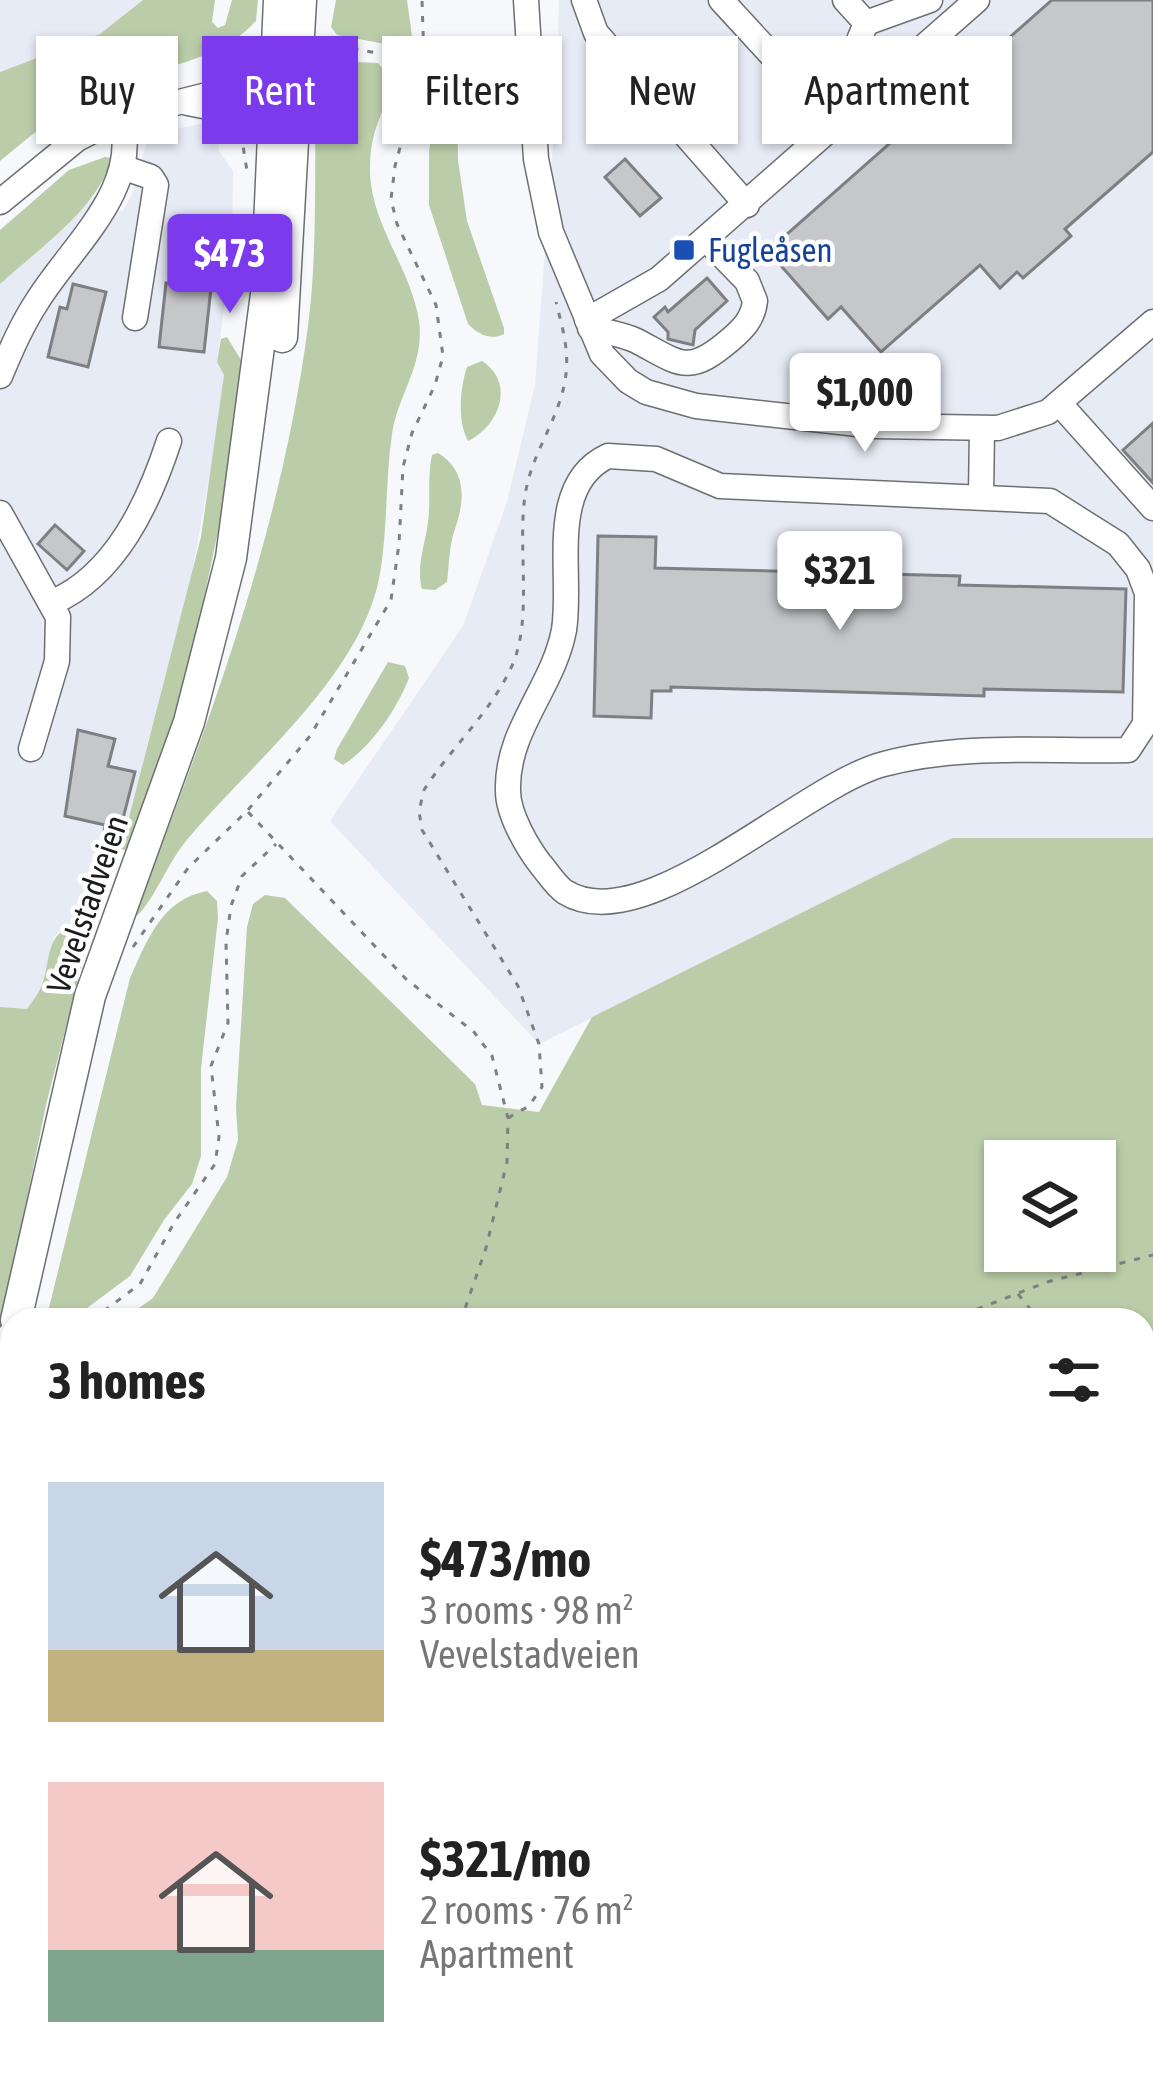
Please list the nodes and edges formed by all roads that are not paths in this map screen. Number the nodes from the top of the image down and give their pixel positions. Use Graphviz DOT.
graph roads {
  1 [pos="279,0"];
  2 [pos="301,0"];
  3 [pos="526,0"];
  4 [pos="584,0"];
  5 [pos="721,0"];
  6 [pos="845,0"];
  7 [pos="930,0"];
  8 [pos="961,5"];
  9 [pos="866,22"];
  10 [pos="280,36"];
  11 [pos="294,36"];
  12 [pos="861,36"];
  13 [pos="924,36"];
  14 [pos="762,44"];
  15 [pos="71,144"];
  16 [pos="126,144"];
  17 [pos="278,144"];
  18 [pos="803,144"];
  19 [pos="122,167"];
  20 [pos="0,202"];
  21 [pos="747,205"];
  22 [pos="706,239"];
  23 [pos="135,318"];
  24 [pos="1153,322"];
  25 [pos="589,324"];
  26 [pos="0,376"];
  27 [pos="1059,403"];
  28 [pos="982,429"];
  29 [pos="169,441"];
  30 [pos="981,496"];
  31 [pos="1153,508"];
  32 [pos="0,513"];
  33 [pos="53,602"];
  34 [pos="31,749"];
  35 [pos="19,1308"];
  1 -- 10 [label="main road, Vevelstadveien"];
  2 -- 11 [label="main road, Vevelstadveien"];
  3 -- 25 [label="street"];
  4 -- 21 [label="street"];
  5 -- 14 [label="street"];
  6 -- 9 [label="street"];
  7 -- 9 [label="street"];
  8 -- 13 [label="street"];
  9 -- 12 [label="street"];
  15 -- 20 [label="street"];
  16 -- 19 [label="street"];
  17 -- 35 [label="main road, Vevelstadveien"];
  18 -- 21 [label="street"];
  19 -- 23 [label="street"];
  19 -- 26 [label="street"];
  21 -- 22 [label="street"];
  22 -- 25 [label="street"];
  22 -- 25 [label="street"];
  24 -- 27 [label="street"];
  25 -- 28 [label="street"];
  27 -- 28 [label="street"];
  27 -- 31 [label="street"];
  28 -- 30 [label="street"];
  29 -- 33 [label="street"];
  30 -- 30 [label="street"];
  32 -- 33 [label="street"];
  33 -- 34 [label="street"];
}
